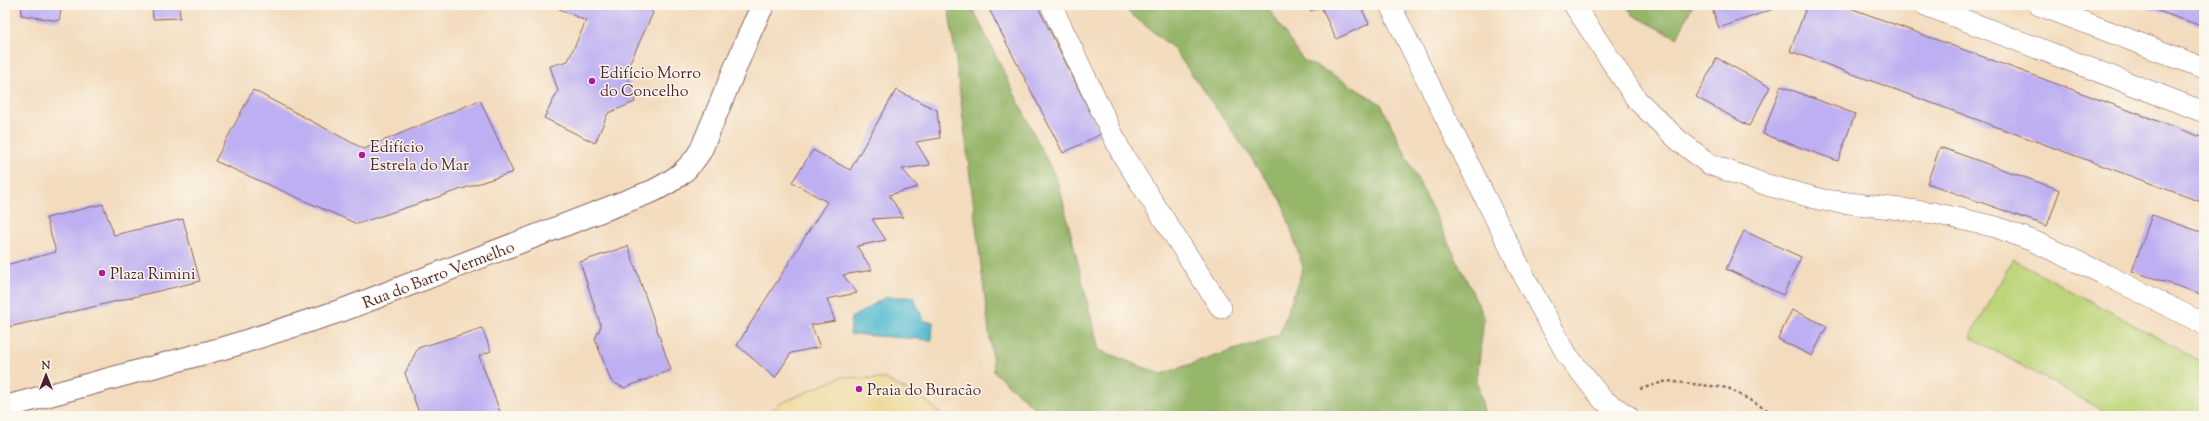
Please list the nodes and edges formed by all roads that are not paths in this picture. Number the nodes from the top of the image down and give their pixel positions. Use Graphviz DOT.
graph roads {
  1 [pos="763,5"];
  2 [pos="1050,5"];
  3 [pos="1390,5"];
  4 [pos="1574,5"];
  5 [pos="1925,5"];
  6 [pos="2039,5"];
  7 [pos="2204,68"];
  8 [pos="2204,112"];
  9 [pos="1221,308"];
  10 [pos="2204,324"];
  11 [pos="5,406"];
  12 [pos="1628,416"];
  1 -- 11 [label="street, Rua do Barro Vermelho"];
  2 -- 9 [label="lane"];
  3 -- 12 [label="lane"];
  4 -- 10 [label="lane"];
  5 -- 8 [label="lane"];
  6 -- 7 [label="lane"];
}
